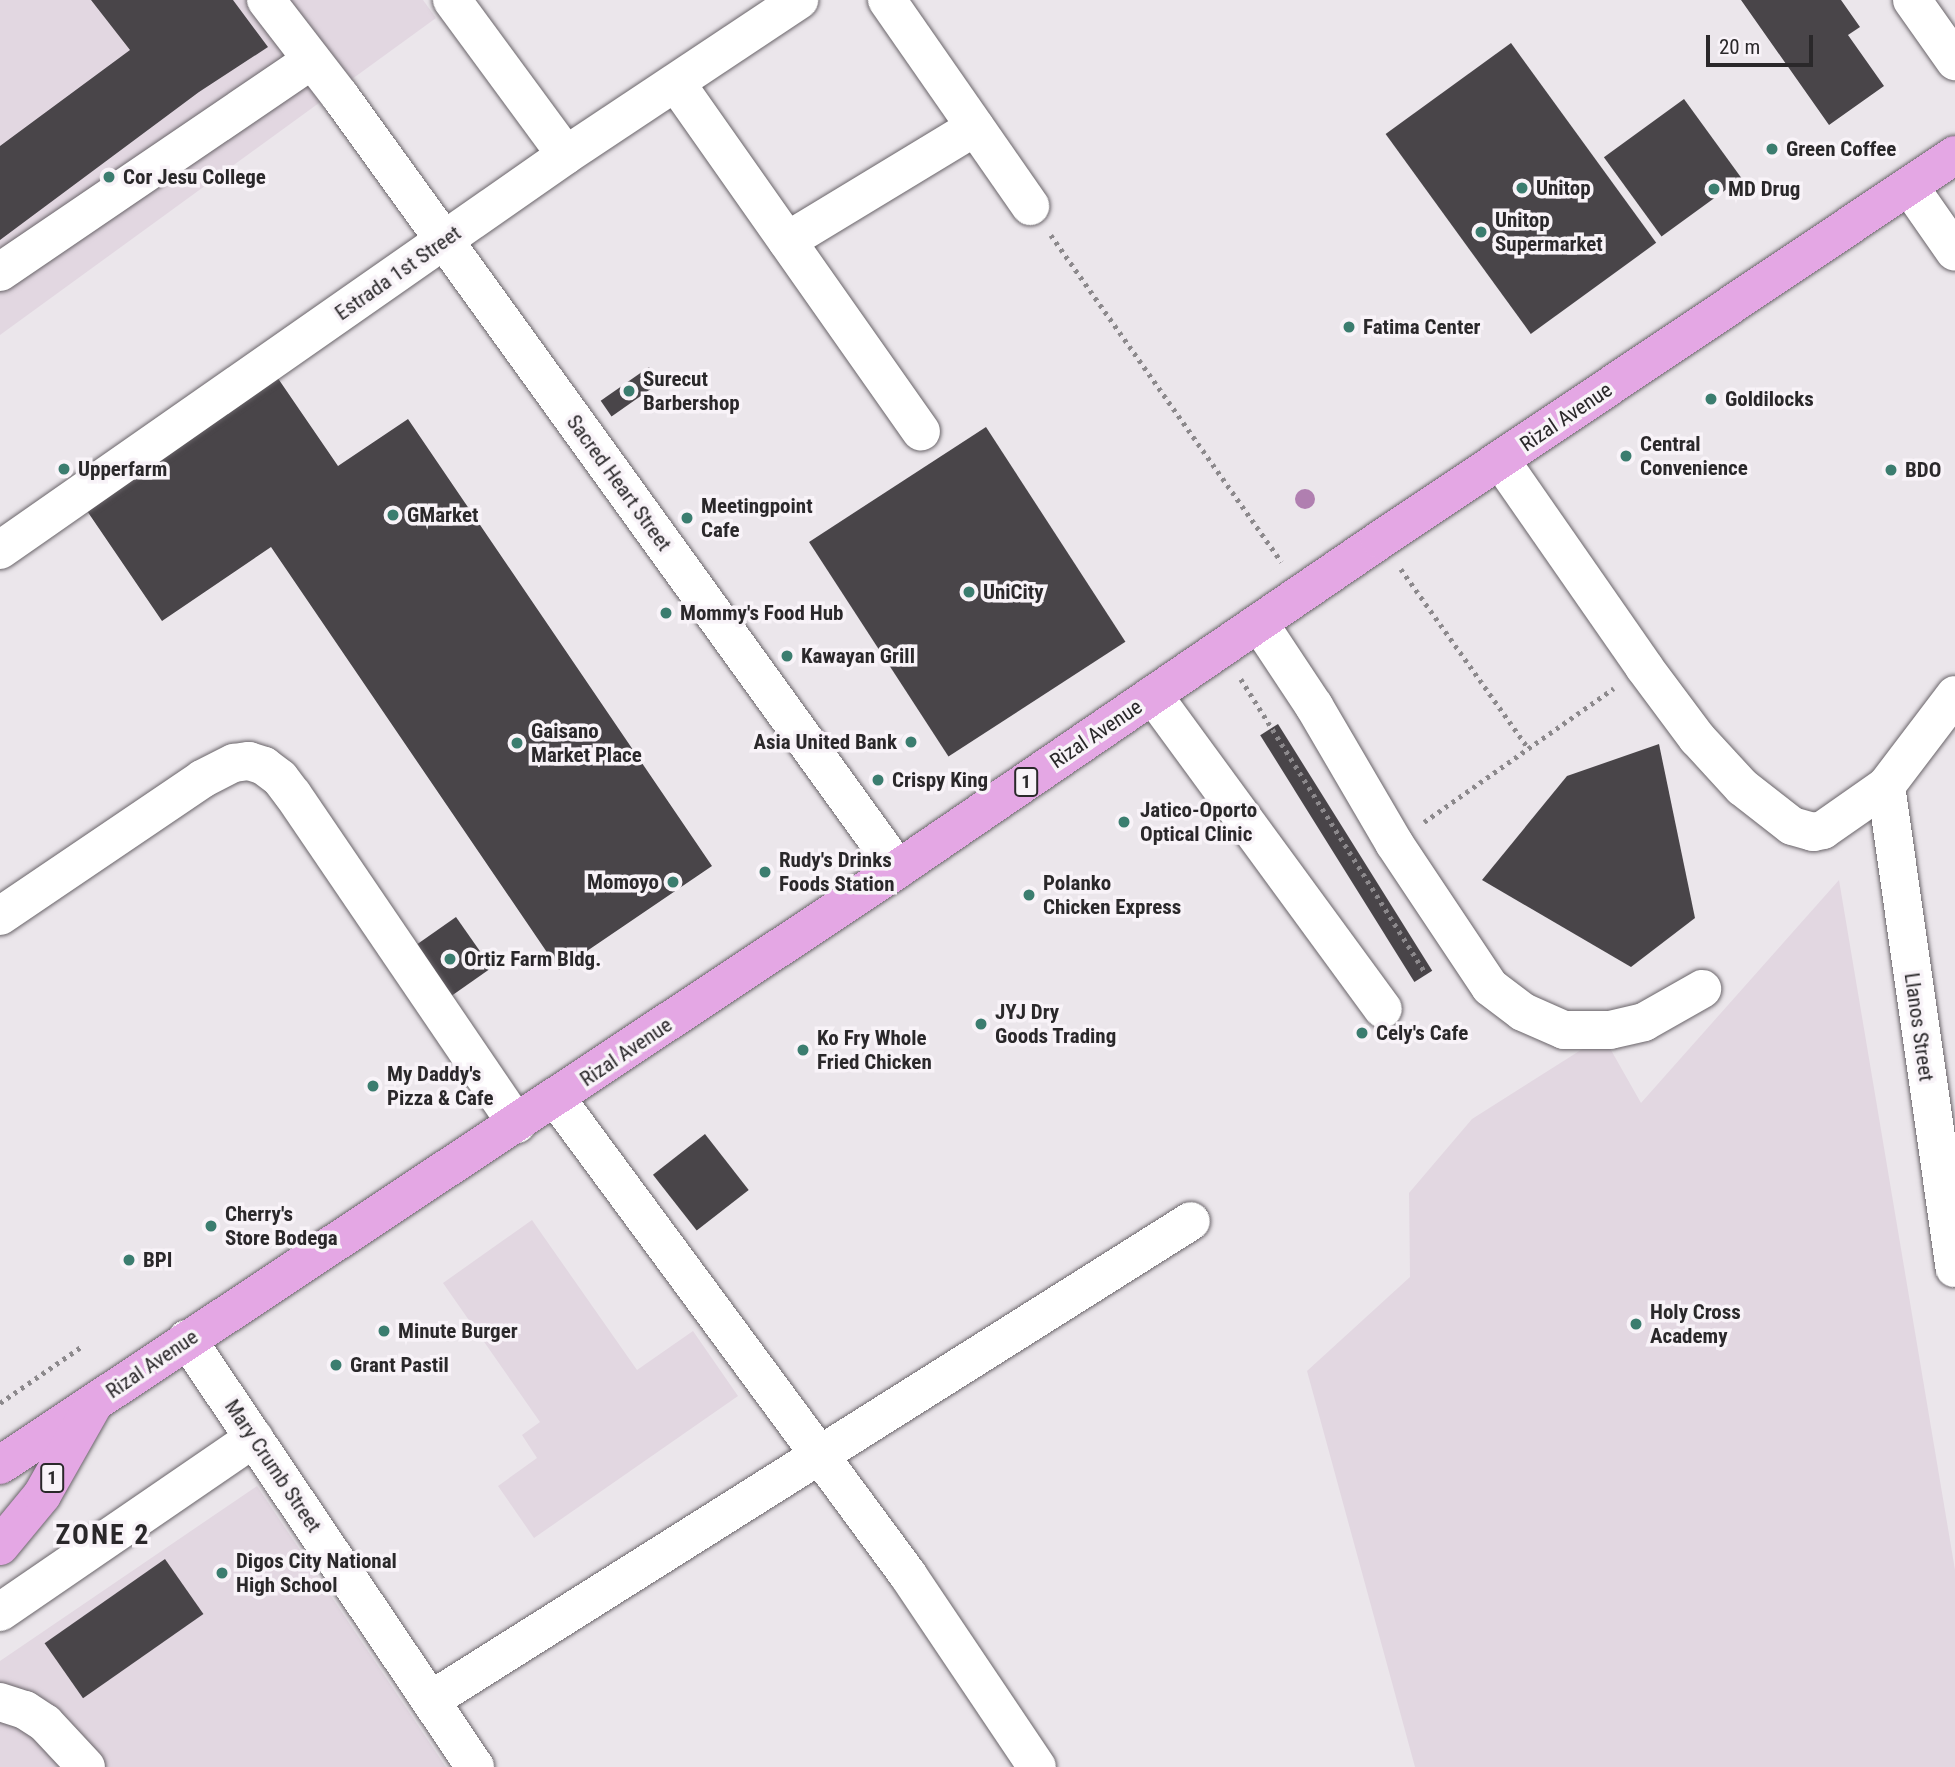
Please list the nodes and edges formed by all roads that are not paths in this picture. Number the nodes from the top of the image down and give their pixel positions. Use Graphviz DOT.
graph roads {
  1 [pos="266,0"];
  2 [pos="452,0"];
  3 [pos="799,0"];
  4 [pos="887,0"];
  5 [pos="1912,0"];
  6 [pos="312,60"];
  7 [pos="1955,61"];
  8 [pos="676,83"];
  9 [pos="975,127"];
  10 [pos="566,155"];
  11 [pos="1955,155"];
  12 [pos="1909,186"];
  13 [pos="1030,206"];
  14 [pos="445,241"];
  15 [pos="787,241"];
  16 [pos="1955,252"];
  17 [pos="0,272"];
  18 [pos="921,432"];
  19 [pos="1501,461"];
  20 [pos="0,550"];
  21 [pos="1259,623"];
  22 [pos="1153,695"];
  23 [pos="1955,695"];
  24 [pos="1886,786"];
  25 [pos="898,869"];
  26 [pos="0,916"];
  27 [pos="1702,989"];
  28 [pos="1383,1009"];
  29 [pos="556,1098"];
  30 [pos="517,1124"];
  31 [pos="1191,1221"];
  32 [pos="1955,1268"];
  33 [pos="187,1339"];
  34 [pos="94,1403"];
  35 [pos="254,1438"];
  36 [pos="822,1456"];
  37 [pos="0,1465"];
  38 [pos="0,1546"];
  39 [pos="0,1612"];
  40 [pos="431,1700"];
  41 [pos="0,1702"];
  42 [pos="86,1767"];
  43 [pos="475,1767"];
  44 [pos="1037,1767"];
  1 -- 6 [label="street, Sacred Heart Street"];
  2 -- 10 [label="street"];
  3 -- 8 [label="street, Estrada 1st Street"];
  4 -- 9 [label="street"];
  5 -- 7 [label="street"];
  6 -- 14 [label="street, Sacred Heart Street"];
  6 -- 17 [label="street"];
  8 -- 10 [label="street, Estrada 1st Street"];
  8 -- 15 [label="street"];
  9 -- 13 [label="street"];
  9 -- 15 [label="street"];
  10 -- 14 [label="street, Estrada 1st Street"];
  11 -- 12 [label="main road, Rizal Avenue / 1"];
  12 -- 16 [label="street"];
  12 -- 19 [label="main road, Rizal Avenue / 1"];
  14 -- 20 [label="street, Estrada 1st Street"];
  14 -- 25 [label="street, Sacred Heart Street"];
  15 -- 18 [label="street"];
  19 -- 21 [label="main road, Rizal Avenue / 1"];
  19 -- 24 [label="street"];
  21 -- 22 [label="main road, Rizal Avenue / 1"];
  21 -- 27 [label="street"];
  22 -- 25 [label="main road, Rizal Avenue / 1"];
  22 -- 28 [label="street"];
  23 -- 24 [label="street"];
  24 -- 32 [label="street, Llanos Street"];
  25 -- 29 [label="main road, Rizal Avenue / 1"];
  26 -- 30 [label="street"];
  29 -- 30 [label="main road, Rizal Avenue / 1"];
  29 -- 36 [label="street"];
  30 -- 33 [label="main road, Rizal Avenue / 1"];
  31 -- 36 [label="street"];
  33 -- 34 [label="main road, Rizal Avenue / 1"];
  33 -- 35 [label="street, Mary Crumb Street"];
  34 -- 37 [label="main road, Rizal Avenue / 1"];
  34 -- 38 [label="main road, Rizal Avenue / 1"];
  35 -- 39 [label="street"];
  35 -- 40 [label="street, Mary Crumb Street"];
  36 -- 40 [label="street"];
  36 -- 44 [label="street"];
  40 -- 43 [label="street, Mary Crumb Street"];
  41 -- 42 [label="street"];
}
